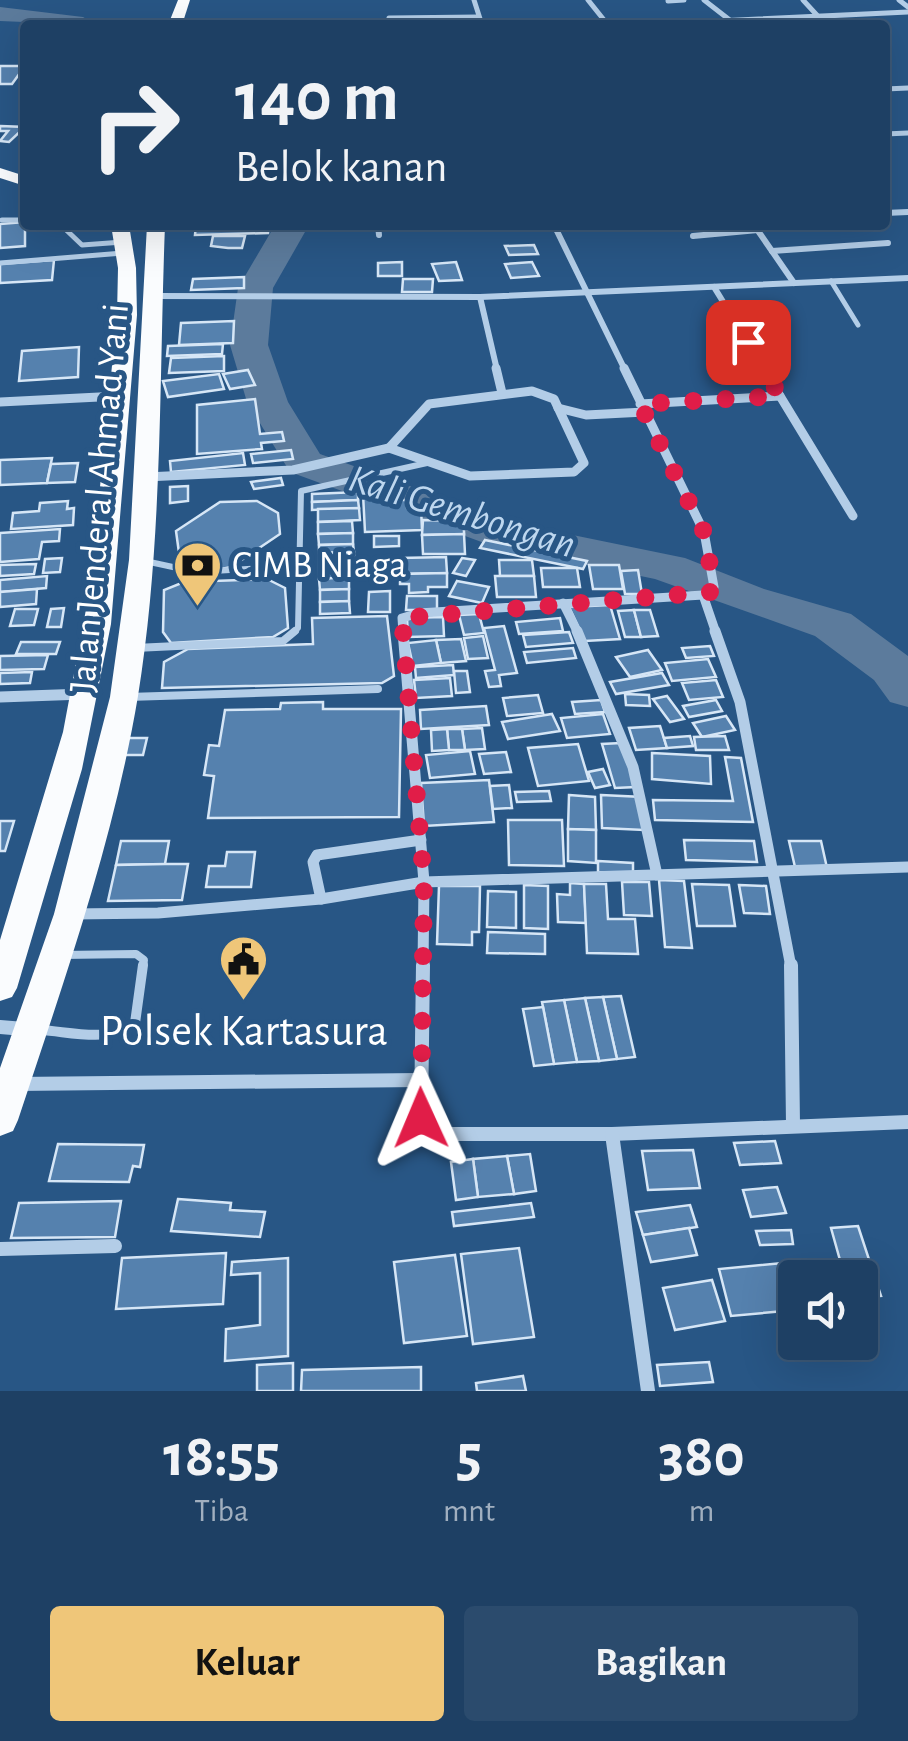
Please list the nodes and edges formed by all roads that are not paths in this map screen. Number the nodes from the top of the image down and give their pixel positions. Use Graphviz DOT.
graph roads {
  1 [pos="474,0"];
  2 [pos="588,0"];
  3 [pos="684,0"];
  4 [pos="704,0"];
  5 [pos="803,0"];
  6 [pos="900,0"];
  7 [pos="668,2"];
  8 [pos="908,10"];
  9 [pos="478,16"];
  10 [pos="818,16"];
  11 [pos="389,18"];
  12 [pos="480,20"];
  13 [pos="604,20"];
  14 [pos="729,20"];
  15 [pos="761,20"];
  16 [pos="822,20"];
  17 [pos="904,133"];
  18 [pos="908,143"];
  19 [pos="67,230"];
  20 [pos="156,230"];
  21 [pos="378,230"];
  22 [pos="556,230"];
  23 [pos="740,230"];
  24 [pos="757,230"];
  25 [pos="379,235"];
  26 [pos="692,236"];
  27 [pos="122,240"];
  28 [pos="888,243"];
  29 [pos="772,251"];
  30 [pos="0,262"];
  31 [pos="908,278"];
  32 [pos="831,281"];
  33 [pos="794,282"];
  34 [pos="714,287"];
  35 [pos="586,293"];
  36 [pos="154,296"];
  37 [pos="480,297"];
  38 [pos="858,325"];
  39 [pos="502,393"];
  40 [pos="120,396"];
  41 [pos="780,396"];
  42 [pos="0,402"];
  43 [pos="558,408"];
  44 [pos="642,408"];
  45 [pos="389,448"];
  46 [pos="428,462"];
  47 [pos="146,477"];
  48 [pos="853,516"];
  49 [pos="140,560"];
  50 [pos="296,566"];
  51 [pos="708,591"];
  52 [pos="564,604"];
  53 [pos="131,648"];
  54 [pos="378,690"];
  55 [pos="85,694"];
  56 [pos="0,697"];
  57 [pos="124,697"];
  58 [pos="421,840"];
  59 [pos="908,868"];
  60 [pos="776,874"];
  61 [pos="657,875"];
  62 [pos="424,882"];
  63 [pos="321,900"];
  64 [pos="70,914"];
  65 [pos="58,955"];
  66 [pos="0,988"];
  67 [pos="0,1027"];
  68 [pos="32,1030"];
  69 [pos="420,1080"];
  70 [pos="13,1084"];
  71 [pos="0,1120"];
  72 [pos="908,1122"];
  73 [pos="793,1125"];
  74 [pos="612,1134"];
  75 [pos="115,1246"];
  76 [pos="0,1248"];
  77 [pos="648,1391"];
  1 -- 9 [label="street"];
  2 -- 13 [label="street"];
  3 -- 7 [label="street"];
  4 -- 14 [label="street"];
  5 -- 10 [label="street"];
  6 -- 8 [label="street"];
  8 -- 10 [label="street"];
  9 -- 11 [label="street"];
  9 -- 12 [label="street"];
  10 -- 15 [label="street"];
  10 -- 16 [label="street"];
  17 -- 18 [label="street"];
  19 -- 27 [label="lane"];
  20 -- 36 [label="highway, Jalan Jenderal Ahmad Yani"];
  21 -- 25 [label="street"];
  22 -- 35 [label="street"];
  23 -- 26 [label="street"];
  24 -- 29 [label="street"];
  27 -- 30 [label="lane"];
  27 -- 40 [label="highway, Jalan Jenderal Ahmad Yani"];
  28 -- 29 [label="street"];
  29 -- 33 [label="street"];
  31 -- 32 [label="street"];
  32 -- 33 [label="street"];
  32 -- 38 [label="lane"];
  33 -- 34 [label="street"];
  34 -- 35 [label="street"];
  34 -- 41 [label="street"];
  35 -- 37 [label="street"];
  35 -- 44 [label="street"];
  36 -- 37 [label="street"];
  36 -- 47 [label="highway, Jalan Jenderal Ahmad Yani"];
  37 -- 39 [label="street"];
  39 -- 43 [label="street"];
  39 -- 45 [label="street"];
  40 -- 42 [label="street"];
  40 -- 55 [label="highway, Jalan Jenderal Ahmad Yani"];
  41 -- 44 [label="street"];
  41 -- 48 [label="street"];
  43 -- 44 [label="street"];
  43 -- 46 [label="street"];
  44 -- 51 [label="street"];
  45 -- 46 [label="street"];
  45 -- 47 [label="street"];
  46 -- 50 [label="lane"];
  47 -- 49 [label="highway, Jalan Jenderal Ahmad Yani"];
  49 -- 50 [label="lane"];
  49 -- 53 [label="highway, Jalan Jenderal Ahmad Yani"];
  50 -- 53 [label="lane"];
  51 -- 52 [label="street"];
  51 -- 60 [label="street"];
  52 -- 58 [label="street"];
  52 -- 61 [label="street"];
  53 -- 57 [label="highway, Jalan Jenderal Ahmad Yani"];
  54 -- 57 [label="lane"];
  55 -- 56 [label="street"];
  55 -- 66 [label="highway, Jalan Jenderal Ahmad Yani"];
  57 -- 64 [label="highway, Jalan Jenderal Ahmad Yani"];
  58 -- 62 [label="street"];
  58 -- 63 [label="street"];
  59 -- 60 [label="street"];
  60 -- 61 [label="street"];
  60 -- 73 [label="street"];
  61 -- 62 [label="street"];
  62 -- 63 [label="street"];
  62 -- 69 [label="street"];
  63 -- 64 [label="street"];
  64 -- 65 [label="highway, Jalan Jenderal Ahmad Yani"];
  65 -- 68 [label="highway, Jalan Jenderal Ahmad Yani"];
  65 -- 68 [label="lane"];
  67 -- 68 [label="street"];
  68 -- 70 [label="highway, Jalan Jenderal Ahmad Yani"];
  69 -- 70 [label="street"];
  69 -- 74 [label="street"];
  70 -- 71 [label="highway, Jalan Jenderal Ahmad Yani"];
  72 -- 73 [label="street"];
  73 -- 74 [label="street"];
  74 -- 77 [label="street"];
  75 -- 76 [label="street"];
}
